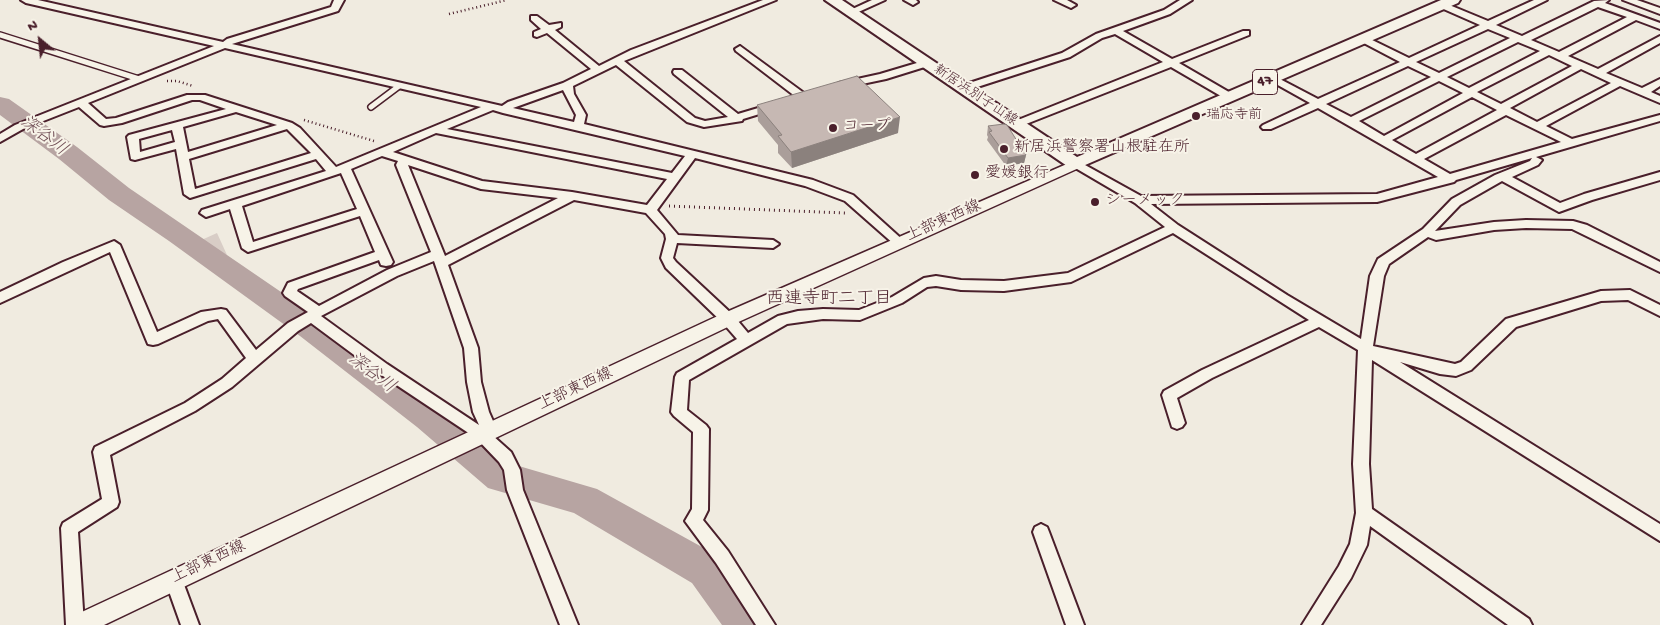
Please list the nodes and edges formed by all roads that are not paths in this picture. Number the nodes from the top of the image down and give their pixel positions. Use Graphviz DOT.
graph roads {
  1 [pos="26,0"];
  2 [pos="339,0"];
  3 [pos="771,0"];
  4 [pos="832,0"];
  5 [pos="880,0"];
  6 [pos="1059,0"];
  7 [pos="1187,0"];
  8 [pos="1542,0"];
  9 [pos="1628,0"];
  10 [pos="1448,2"];
  11 [pos="1601,2"];
  12 [pos="1071,5"];
  13 [pos="1660,11"];
  14 [pos="852,12"];
  15 [pos="546,14"];
  16 [pos="1636,17"];
  17 [pos="534,18"];
  18 [pos="524,22"];
  19 [pos="1488,24"];
  20 [pos="1660,26"];
  21 [pos="553,27"];
  22 [pos="1115,30"];
  23 [pos="1246,33"];
  24 [pos="537,34"];
  25 [pos="0,35"];
  26 [pos="1363,39"];
  27 [pos="1520,39"];
  28 [pos="1660,39"];
  29 [pos="224,45"];
  30 [pos="568,47"];
  31 [pos="740,49"];
  32 [pos="557,51"];
  33 [pos="1549,51"];
  34 [pos="1560,56"];
  35 [pos="616,61"];
  36 [pos="1408,61"];
  37 [pos="1170,62"];
  38 [pos="927,63"];
  39 [pos="1581,65"];
  40 [pos="597,69"];
  41 [pos="678,72"];
  42 [pos="1598,72"];
  43 [pos="1439,77"];
  44 [pos="139,79"];
  45 [pos="1272,79"];
  46 [pos="1620,82"];
  47 [pos="1660,82"];
  48 [pos="567,84"];
  49 [pos="398,86"];
  50 [pos="964,88"];
  51 [pos="831,89"];
  52 [pos="1470,92"];
  53 [pos="1643,92"];
  54 [pos="815,94"];
  55 [pos="1230,97"];
  56 [pos="794,100"];
  57 [pos="1660,100"];
  58 [pos="81,103"];
  59 [pos="1317,104"];
  60 [pos="371,107"];
  61 [pos="490,107"];
  62 [pos="235,108"];
  63 [pos="1504,109"];
  64 [pos="503,110"];
  65 [pos="738,118"];
  66 [pos="1660,118"];
  67 [pos="1351,121"];
  68 [pos="1018,124"];
  69 [pos="177,125"];
  70 [pos="288,125"];
  71 [pos="578,126"];
  72 [pos="1538,126"];
  73 [pos="1267,127"];
  74 [pos="10,128"];
  75 [pos="436,130"];
  76 [pos="0,139"];
  77 [pos="1384,140"];
  78 [pos="181,144"];
  79 [pos="1570,144"];
  80 [pos="382,152"];
  81 [pos="1542,153"];
  82 [pos="692,154"];
  83 [pos="318,155"];
  84 [pos="184,157"];
  85 [pos="1417,158"];
  86 [pos="404,161"];
  87 [pos="1076,164"];
  88 [pos="340,170"];
  89 [pos="1660,176"];
  90 [pos="676,177"];
  91 [pos="1503,177"];
  92 [pos="1450,179"];
  93 [pos="572,196"];
  94 [pos="1139,200"];
  95 [pos="235,204"];
  96 [pos="650,210"];
  97 [pos="364,211"];
  98 [pos="206,213"];
  99 [pos="1174,228"];
  100 [pos="1427,232"];
  101 [pos="672,239"];
  102 [pos="899,242"];
  103 [pos="773,244"];
  104 [pos="383,254"];
  105 [pos="440,258"];
  106 [pos="1660,268"];
  107 [pos="392,273"];
  108 [pos="0,298"];
  109 [pos="1660,311"];
  110 [pos="312,315"];
  111 [pos="728,319"];
  112 [pos="1320,321"];
  113 [pos="746,340"];
  114 [pos="1365,348"];
  115 [pos="254,358"];
  116 [pos="1177,423"];
  117 [pos="483,433"];
  118 [pos="1364,513"];
  119 [pos="1041,532"];
  120 [pos="1660,532"];
  121 [pos="174,580"];
  122 [pos="77,625"];
  123 [pos="190,625"];
  124 [pos="569,625"];
  125 [pos="766,625"];
  126 [pos="1075,625"];
  127 [pos="1311,625"];
  128 [pos="1523,625"];
  1 -- 29 [label="street"];
  2 -- 29 [label="street"];
  3 -- 35 [label="street"];
  4 -- 14 [label="main road, 新居浜別子山線"];
  5 -- 14 [label="street"];
  6 -- 12 [label="street"];
  7 -- 22 [label="street"];
  8 -- 19 [label="street"];
  9 -- 13 [label="street"];
  10 -- 19 [label="street"];
  10 -- 26 [label="main road, 47"];
  11 -- 16 [label="street"];
  11 -- 27 [label="street"];
  14 -- 38 [label="main road, 新居浜別子山線"];
  15 -- 17 [label="street"];
  16 -- 20 [label="street"];
  16 -- 34 [label="street"];
  17 -- 18 [label="street"];
  17 -- 21 [label="street"];
  19 -- 27 [label="street"];
  19 -- 36 [label="street"];
  21 -- 24 [label="street"];
  21 -- 30 [label="street"];
  22 -- 37 [label="street"];
  22 -- 50 [label="street"];
  23 -- 37 [label="street"];
  25 -- 44 [label="lane"];
  26 -- 36 [label="street"];
  26 -- 45 [label="main road, 47"];
  27 -- 33 [label="street"];
  27 -- 43 [label="street"];
  28 -- 42 [label="street"];
  29 -- 44 [label="street"];
  29 -- 49 [label="street"];
  30 -- 32 [label="street"];
  30 -- 40 [label="street"];
  31 -- 56 [label="street"];
  33 -- 34 [label="street"];
  33 -- 52 [label="street"];
  34 -- 39 [label="street"];
  35 -- 40 [label="street"];
  35 -- 65 [label="street"];
  36 -- 43 [label="street"];
  36 -- 59 [label="street"];
  37 -- 55 [label="street"];
  37 -- 68 [label="street"];
  38 -- 50 [label="main road, 新居浜別子山線"];
  38 -- 51 [label="street"];
  39 -- 42 [label="street"];
  39 -- 63 [label="street"];
  40 -- 48 [label="street"];
  41 -- 65 [label="street"];
  42 -- 46 [label="street"];
  43 -- 52 [label="street"];
  43 -- 67 [label="street"];
  44 -- 58 [label="street"];
  45 -- 55 [label="main road, 47"];
  45 -- 59 [label="street"];
  46 -- 53 [label="street"];
  46 -- 72 [label="street"];
  47 -- 53 [label="street"];
  48 -- 64 [label="street"];
  48 -- 71 [label="street"];
  49 -- 60 [label="lane"];
  49 -- 61 [label="street"];
  50 -- 68 [label="main road, 新居浜別子山線"];
  52 -- 63 [label="street"];
  52 -- 77 [label="street"];
  53 -- 57 [label="street"];
  54 -- 56 [label="street"];
  55 -- 87 [label="main road, 47"];
  56 -- 65 [label="street"];
  58 -- 62 [label="street"];
  58 -- 74 [label="street"];
  59 -- 67 [label="street"];
  59 -- 73 [label="street"];
  61 -- 64 [label="street"];
  61 -- 75 [label="street"];
  62 -- 69 [label="street"];
  62 -- 70 [label="street"];
  63 -- 72 [label="street"];
  63 -- 85 [label="street"];
  64 -- 71 [label="street"];
  66 -- 79 [label="street"];
  67 -- 77 [label="street"];
  68 -- 87 [label="main road, 新居浜別子山線"];
  69 -- 78 [label="street"];
  69 -- 78 [label="street"];
  70 -- 83 [label="street"];
  70 -- 84 [label="street"];
  71 -- 82 [label="street"];
  72 -- 79 [label="street"];
  74 -- 76 [label="street"];
  75 -- 80 [label="street"];
  75 -- 90 [label="street"];
  77 -- 85 [label="street"];
  78 -- 84 [label="street"];
  79 -- 81 [label="street"];
  80 -- 86 [label="street"];
  80 -- 88 [label="street"];
  81 -- 91 [label="street"];
  81 -- 92 [label="street"];
  82 -- 90 [label="street"];
  82 -- 102 [label="street"];
  83 -- 84 [label="street"];
  83 -- 88 [label="street"];
  85 -- 92 [label="street"];
  86 -- 93 [label="street"];
  86 -- 105 [label="street"];
  87 -- 94 [label="street"];
  87 -- 102 [label="street, 上部東西線"];
  88 -- 95 [label="street"];
  88 -- 97 [label="street"];
  89 -- 91 [label="street"];
  90 -- 96 [label="street"];
  91 -- 100 [label="street"];
  92 -- 94 [label="street"];
  93 -- 96 [label="street"];
  93 -- 105 [label="street"];
  94 -- 99 [label="street"];
  95 -- 97 [label="street"];
  95 -- 98 [label="street"];
  96 -- 101 [label="street"];
  97 -- 104 [label="street"];
  99 -- 112 [label="street"];
  99 -- 113 [label="street"];
  100 -- 106 [label="street"];
  100 -- 114 [label="street"];
  101 -- 103 [label="street"];
  101 -- 111 [label="street"];
  102 -- 111 [label="street, 上部東西線"];
  104 -- 107 [label="street"];
  104 -- 110 [label="street"];
  105 -- 107 [label="street"];
  105 -- 117 [label="street"];
  107 -- 110 [label="street"];
  108 -- 115 [label="street"];
  109 -- 114 [label="street"];
  110 -- 115 [label="street"];
  110 -- 117 [label="street"];
  111 -- 113 [label="street"];
  111 -- 117 [label="street, 上部東西線"];
  112 -- 114 [label="street"];
  112 -- 116 [label="street"];
  113 -- 125 [label="street"];
  114 -- 118 [label="street"];
  114 -- 120 [label="street"];
  115 -- 122 [label="street"];
  117 -- 121 [label="street, 上部東西線"];
  117 -- 124 [label="street"];
  118 -- 127 [label="street"];
  118 -- 128 [label="street"];
  119 -- 126 [label="street"];
  121 -- 122 [label="street, 上部東西線"];
  121 -- 123 [label="street"];
}
